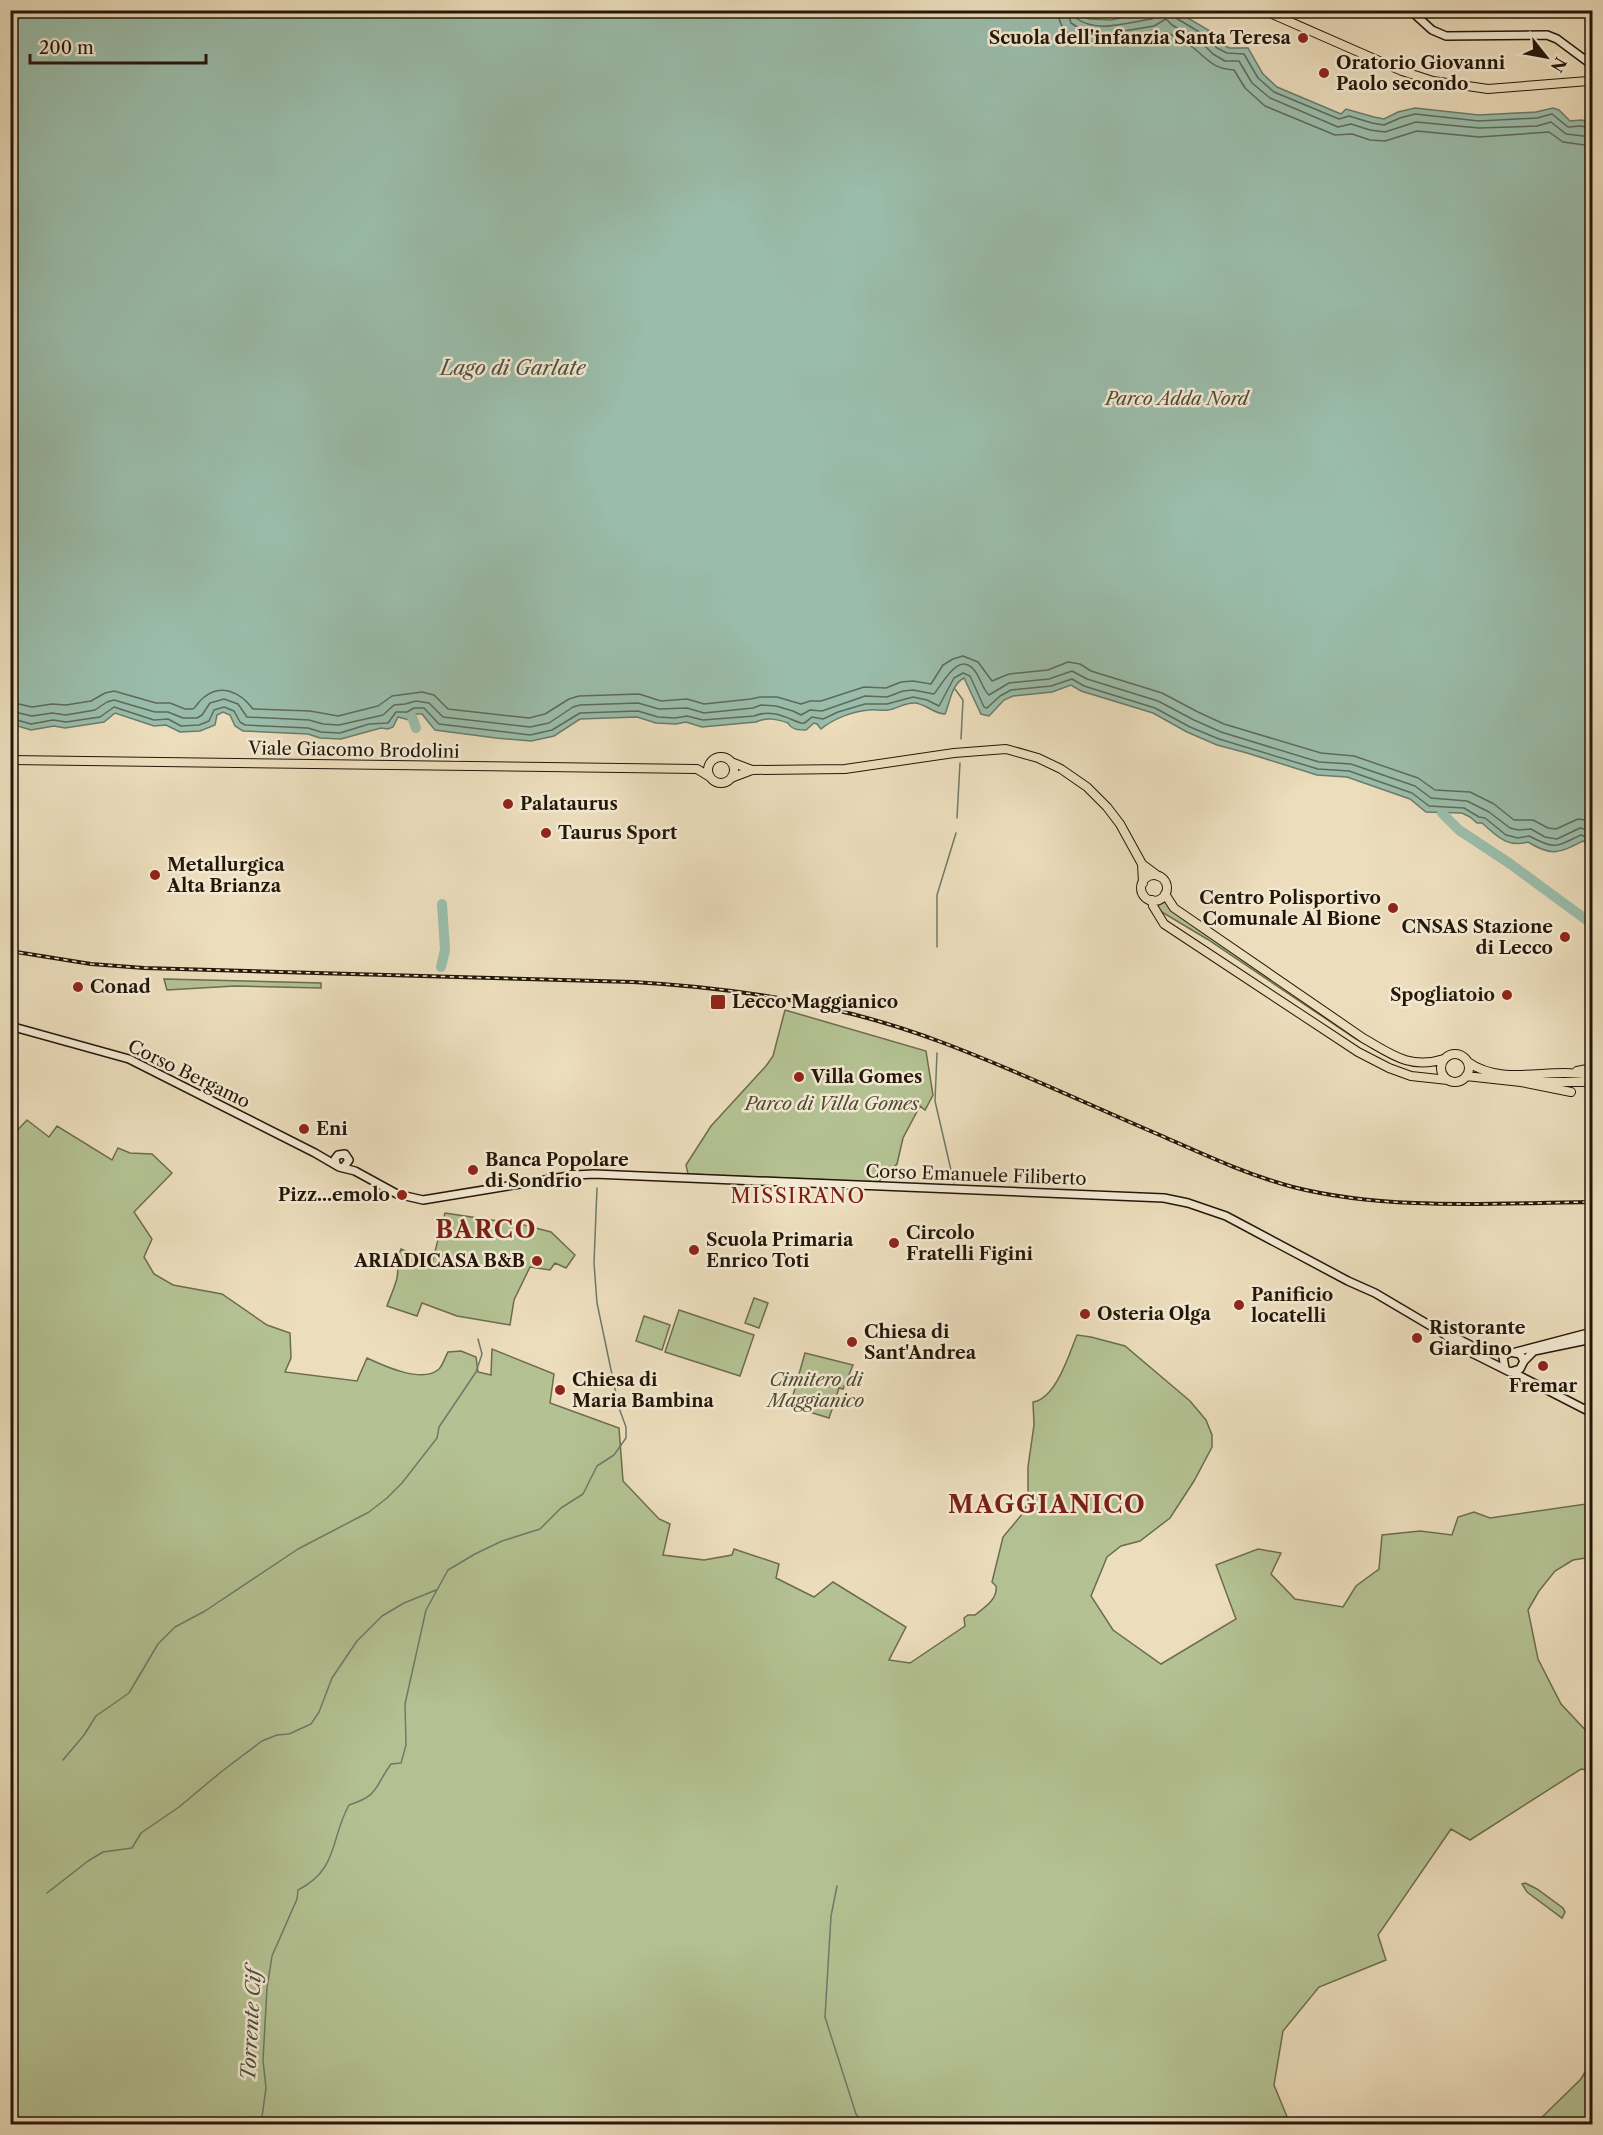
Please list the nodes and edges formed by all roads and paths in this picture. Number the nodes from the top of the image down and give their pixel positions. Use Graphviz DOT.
graph roads {
  1 [pos="1263,10"];
  2 [pos="1410,10"];
  3 [pos="1582,58"];
  4 [pos="1593,65"];
  5 [pos="1591,79"];
  6 [pos="10,760"];
  7 [pos="711,761"];
  8 [pos="731,762"];
  9 [pos="697,769"];
  10 [pos="752,770"];
  11 [pos="710,777"];
  12 [pos="730,778"];
  13 [pos="1142,864"];
  14 [pos="1160,876"];
  15 [pos="1143,883"];
  16 [pos="1165,894"];
  17 [pos="1152,900"];
  18 [pos="10,1026"];
  19 [pos="1444,1059"];
  20 [pos="1468,1062"];
  21 [pos="1593,1068"];
  22 [pos="1567,1073"];
  23 [pos="1593,1075"];
  24 [pos="1466,1076"];
  25 [pos="1448,1080"];
  26 [pos="1521,1082"];
  27 [pos="1593,1082"];
  28 [pos="1571,1092"];
  29 [pos="336,1160"];
  30 [pos="349,1160"];
  31 [pos="344,1167"];
  32 [pos="355,1171"];
  33 [pos="1441,1332"];
  34 [pos="1593,1332"];
  35 [pos="1593,1339"];
  36 [pos="1516,1352"];
  37 [pos="1508,1353"];
  38 [pos="1523,1364"];
  39 [pos="1505,1368"];
  40 [pos="1512,1372"];
  41 [pos="1533,1382"];
  42 [pos="1593,1413"];
  1 -- 5 [label="main road"];
  2 -- 3 [label="main road"];
  3 -- 4 [label="main road"];
  3 -- 5 [label="main road"];
  6 -- 9 [label="main road, Viale Giacomo Brodolini"];
  7 -- 8 [label="main road"];
  7 -- 9 [label="main road"];
  7 -- 11 [label="main road"];
  8 -- 10 [label="main road"];
  8 -- 12 [label="main road"];
  9 -- 11 [label="main road"];
  10 -- 12 [label="main road"];
  10 -- 13 [label="main road"];
  11 -- 12 [label="main road"];
  13 -- 14 [label="main road"];
  13 -- 15 [label="main road"];
  14 -- 15 [label="main road"];
  14 -- 16 [label="main road"];
  15 -- 17 [label="main road"];
  16 -- 17 [label="main road"];
  16 -- 19 [label="main road"];
  17 -- 25 [label="main road"];
  18 -- 29 [label="main road, Corso Bergamo"];
  19 -- 20 [label="main road"];
  19 -- 25 [label="main road"];
  20 -- 22 [label="main road"];
  20 -- 24 [label="main road"];
  21 -- 22 [label="main road"];
  22 -- 23 [label="main road"];
  24 -- 25 [label="main road"];
  24 -- 26 [label="main road"];
  26 -- 27 [label="main road"];
  26 -- 28 [label="main road"];
  29 -- 30 [label="main road"];
  29 -- 31 [label="main road"];
  30 -- 31 [label="main road"];
  30 -- 32 [label="main road"];
  31 -- 32 [label="main road"];
  32 -- 33 [label="main road, Corso Emanuele Filiberto"];
  33 -- 37 [label="main road"];
  33 -- 39 [label="main road"];
  34 -- 36 [label="main road"];
  35 -- 38 [label="main road"];
  36 -- 37 [label="main road"];
  36 -- 38 [label="main road"];
  37 -- 39 [label="main road"];
  38 -- 40 [label="main road"];
  38 -- 41 [label="main road"];
  39 -- 40 [label="main road"];
  40 -- 41 [label="main road"];
  41 -- 42 [label="main road"];
}
